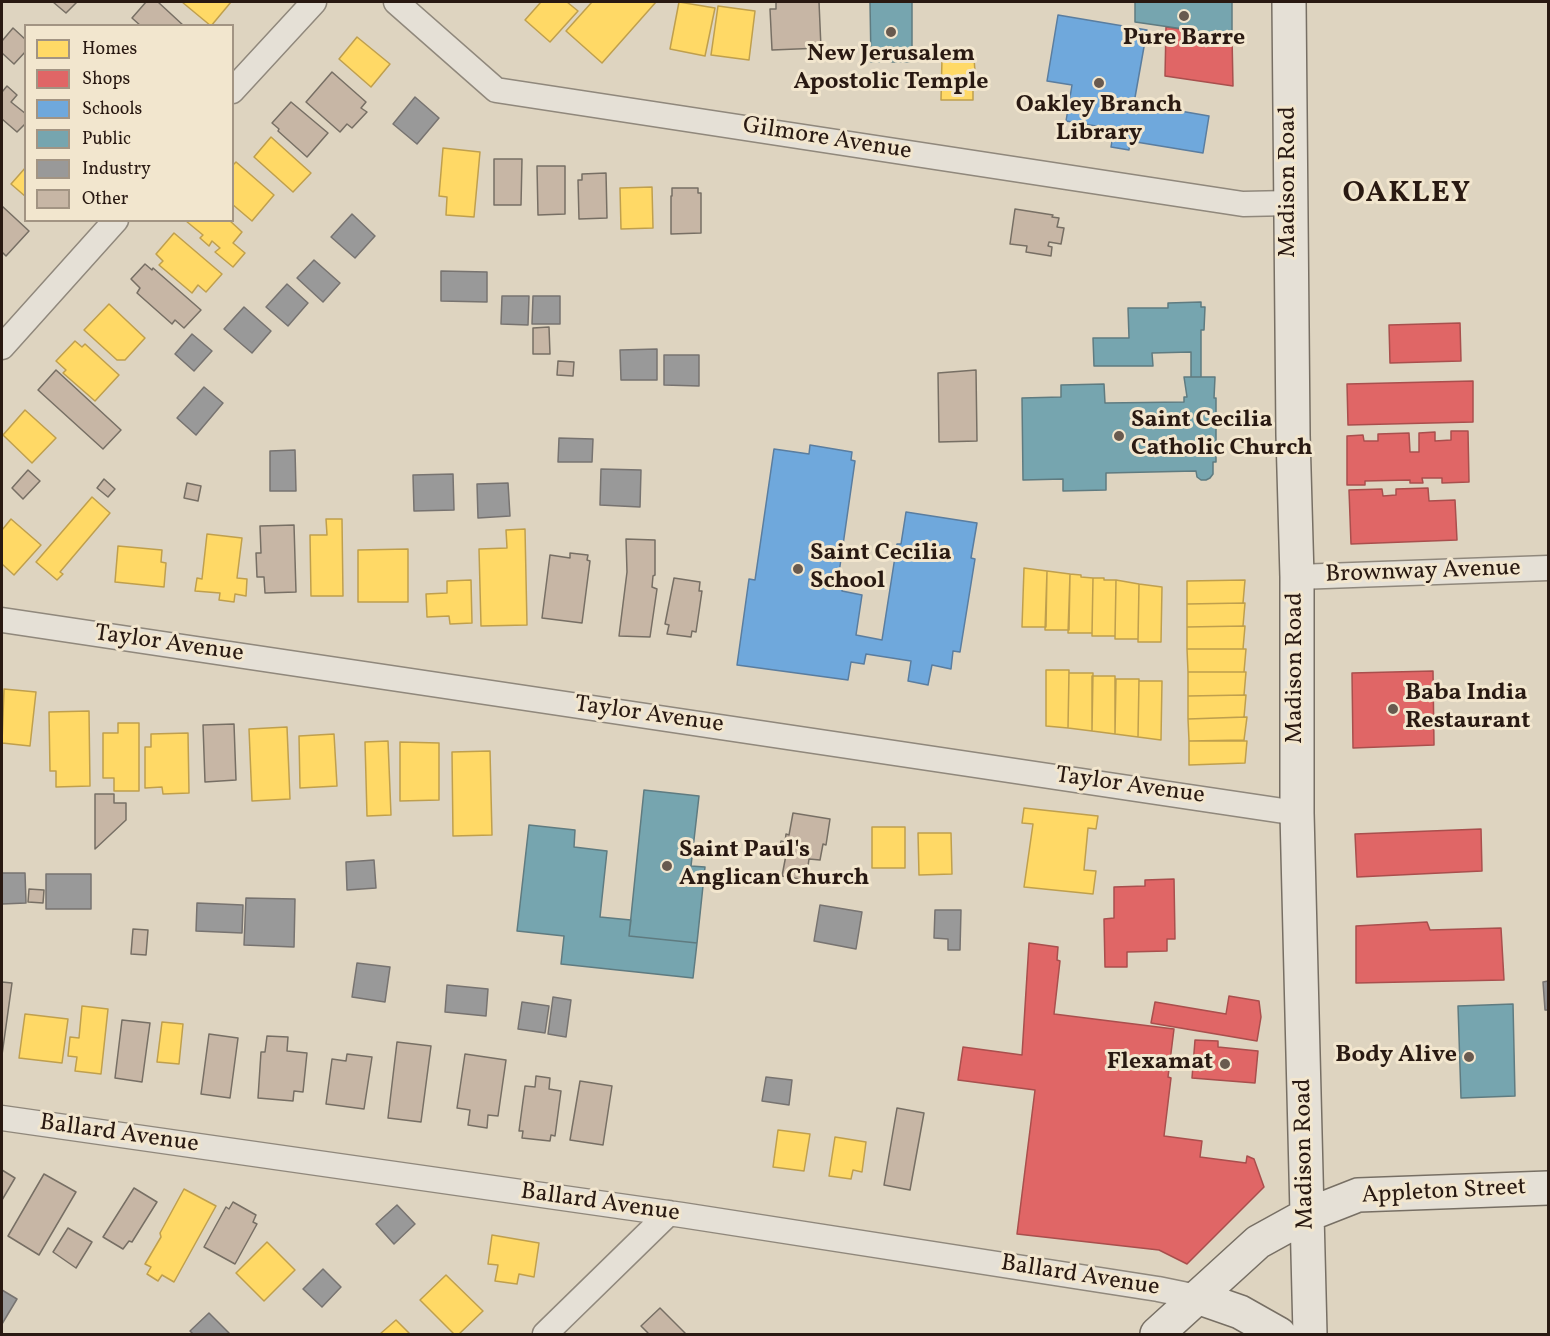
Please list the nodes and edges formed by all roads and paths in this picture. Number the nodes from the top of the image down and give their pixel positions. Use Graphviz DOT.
graph roads {
  1 [pos="314,2"];
  2 [pos="396,2"];
  3 [pos="1289,2"];
  4 [pos="234,90"];
  5 [pos="1290,203"];
  6 [pos="114,222"];
  7 [pos="2,346"];
  8 [pos="1548,568"];
  9 [pos="1297,577"];
  10 [pos="2,620"];
  11 [pos="1297,813"];
  12 [pos="2,1118"];
  13 [pos="1548,1188"];
  14 [pos="669,1213"];
  15 [pos="1307,1215"];
  16 [pos="1197,1296"];
  17 [pos="545,1335"];
  18 [pos="1157,1335"];
  19 [pos="1279,1335"];
  20 [pos="1310,1335"];
  1 -- 4 [label="street"];
  2 -- 5 [label="street, Gilmore Avenue"];
  3 -- 5 [label="main road, Madison Road"];
  5 -- 9 [label="main road, Madison Road"];
  6 -- 7 [label="street"];
  8 -- 9 [label="street, Brownway Avenue"];
  9 -- 11 [label="main road, Madison Road"];
  10 -- 11 [label="street, Taylor Avenue"];
  11 -- 15 [label="main road, Madison Road"];
  12 -- 14 [label="street, Ballard Avenue"];
  13 -- 15 [label="main road, Appleton Street"];
  14 -- 16 [label="street, Ballard Avenue"];
  14 -- 17 [label="street"];
  15 -- 16 [label="main road, Appleton Street"];
  15 -- 20 [label="main road, Madison Road"];
  16 -- 18 [label="main road, Appleton Street"];
  16 -- 19 [label="main road"];
}
